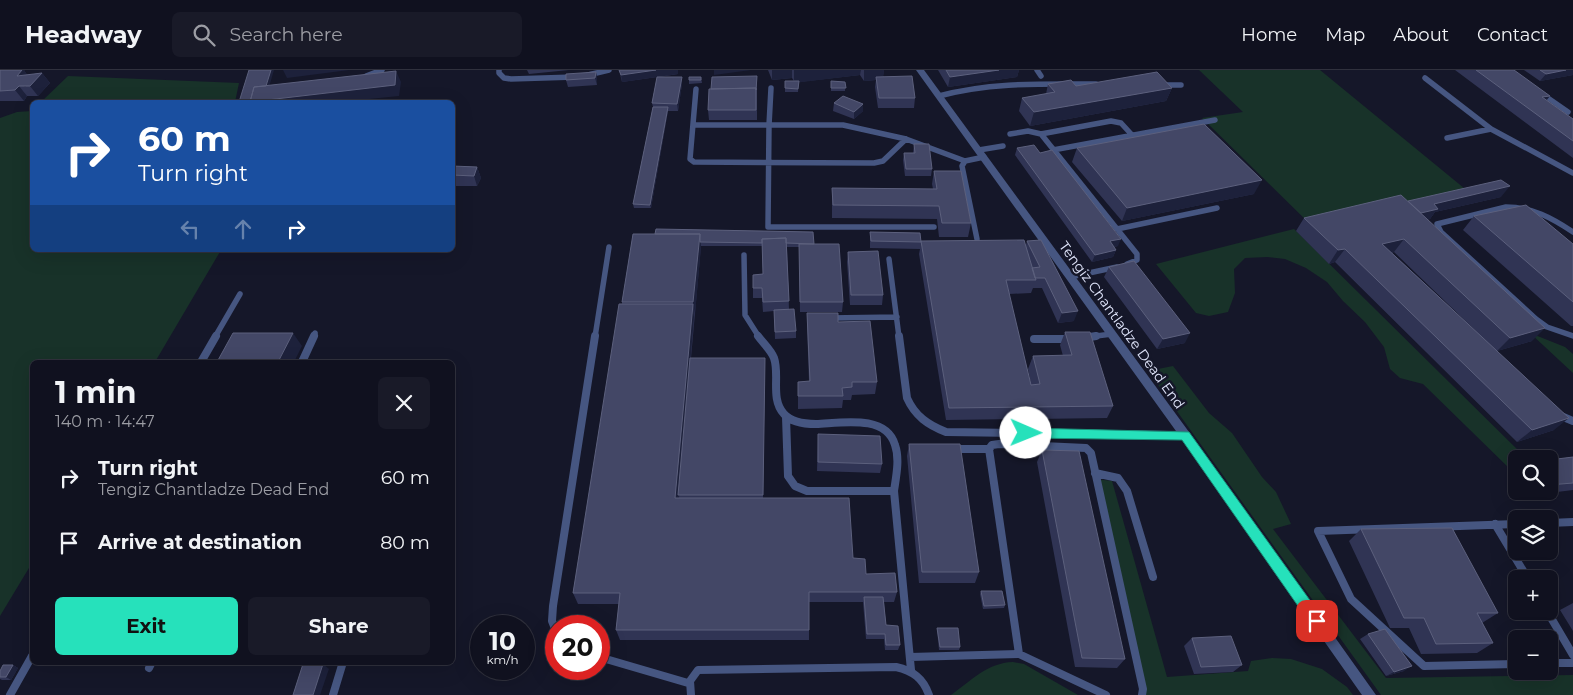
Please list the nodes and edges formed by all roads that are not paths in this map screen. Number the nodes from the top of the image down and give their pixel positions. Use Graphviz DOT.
graph roads {
  1 [pos="382,70"];
  2 [pos="499,70"];
  3 [pos="609,70"];
  4 [pos="920,70"];
  5 [pos="1037,70"];
  6 [pos="595,72"];
  7 [pos="1041,76"];
  8 [pos="358,77"];
  9 [pos="1425,78"];
  10 [pos="1099,84"];
  11 [pos="1154,85"];
  12 [pos="1181,85"];
  13 [pos="771,88"];
  14 [pos="696,89"];
  15 [pos="1538,91"];
  16 [pos="940,96"];
  17 [pos="1571,112"];
  18 [pos="1559,116"];
  19 [pos="1215,120"];
  20 [pos="693,125"];
  21 [pos="770,125"];
  22 [pos="1491,129"];
  23 [pos="1010,134"];
  24 [pos="1041,134"];
  25 [pos="1132,135"];
  26 [pos="1447,138"];
  27 [pos="906,140"];
  28 [pos="1003,146"];
  29 [pos="1053,150"];
  30 [pos="982,154"];
  31 [pos="966,161"];
  32 [pos="769,163"];
  33 [pos="1573,174"];
  34 [pos="1217,208"];
  35 [pos="934,227"];
  36 [pos="1117,229"];
  37 [pos="1573,232"];
  38 [pos="976,239"];
  39 [pos="609,248"];
  40 [pos="744,255"];
  41 [pos="889,259"];
  42 [pos="1070,277"];
  43 [pos="240,294"];
  44 [pos="897,317"];
  45 [pos="821,318"];
  46 [pos="315,333"];
  47 [pos="1112,334"];
  48 [pos="1573,336"];
  49 [pos="1034,339"];
  50 [pos="202,360"];
  51 [pos="303,360"];
  52 [pos="1554,412"];
  53 [pos="786,417"];
  54 [pos="1573,420"];
  55 [pos="1185,435"];
  56 [pos="897,449"];
  57 [pos="906,449"];
  58 [pos="943,449"];
  59 [pos="989,449"];
  60 [pos="1095,473"];
  61 [pos="894,491"];
  62 [pos="1573,522"];
  63 [pos="1558,523"];
  64 [pos="1496,524"];
  65 [pos="1508,524"];
  66 [pos="1523,570"];
  67 [pos="1153,577"];
  68 [pos="552,615"];
  69 [pos="1552,620"];
  70 [pos="1019,654"];
  71 [pos="1573,655"];
  72 [pos="910,657"];
  73 [pos="30,660"];
  74 [pos="610,660"];
  75 [pos="1558,663"];
  76 [pos="1573,663"];
  77 [pos="1508,664"];
  78 [pos="343,665"];
  79 [pos="911,670"];
  80 [pos="688,683"];
  81 [pos="10,695"];
  82 [pos="333,695"];
  83 [pos="691,695"];
  84 [pos="929,695"];
  85 [pos="1106,695"];
  86 [pos="1142,695"];
  87 [pos="1370,695"];
  1 -- 8 [label="lane"];
  2 -- 6 [label="lane"];
  3 -- 6 [label="lane"];
  4 -- 16 [label="street, Tengiz Chantladze Dead End"];
  5 -- 7 [label="lane"];
  9 -- 22 [label="lane"];
  10 -- 16 [label="lane"];
  11 -- 12 [label="lane"];
  13 -- 21 [label="lane"];
  14 -- 20 [label="lane"];
  15 -- 17 [label="lane"];
  16 -- 30 [label="street, Tengiz Chantladze Dead End"];
  17 -- 18 [label="lane"];
  19 -- 25 [label="lane"];
  20 -- 21 [label="lane"];
  20 -- 32 [label="lane"];
  21 -- 27 [label="lane"];
  21 -- 32 [label="lane"];
  22 -- 26 [label="lane"];
  22 -- 33 [label="lane"];
  23 -- 24 [label="lane"];
  24 -- 25 [label="lane"];
  24 -- 29 [label="lane"];
  25 -- 29 [label="lane"];
  27 -- 31 [label="lane"];
  27 -- 32 [label="lane"];
  28 -- 30 [label="lane"];
  29 -- 36 [label="lane"];
  30 -- 31 [label="lane"];
  30 -- 42 [label="street, Tengiz Chantladze Dead End"];
  31 -- 38 [label="lane"];
  32 -- 35 [label="lane"];
  34 -- 36 [label="lane"];
  36 -- 42 [label="lane"];
  37 -- 48 [label="lane"];
  39 -- 68 [label="lane"];
  40 -- 53 [label="lane"];
  41 -- 44 [label="lane"];
  42 -- 47 [label="street, Tengiz Chantladze Dead End"];
  43 -- 50 [label="lane"];
  44 -- 45 [label="lane"];
  44 -- 55 [label="lane"];
  46 -- 51 [label="lane"];
  47 -- 49 [label="lane"];
  47 -- 55 [label="street, Tengiz Chantladze Dead End"];
  52 -- 54 [label="lane"];
  53 -- 56 [label="lane"];
  53 -- 61 [label="lane"];
  55 -- 87 [label="street, Tengiz Chantladze Dead End"];
  56 -- 57 [label="lane"];
  56 -- 61 [label="lane"];
  58 -- 59 [label="lane"];
  59 -- 60 [label="lane"];
  59 -- 70 [label="lane"];
  60 -- 67 [label="lane"];
  60 -- 86 [label="lane"];
  61 -- 72 [label="lane"];
  62 -- 63 [label="lane"];
  64 -- 65 [label="lane"];
  64 -- 66 [label="lane"];
  64 -- 77 [label="lane"];
  69 -- 71 [label="lane"];
  70 -- 72 [label="lane"];
  70 -- 85 [label="lane"];
  72 -- 79 [label="lane"];
  73 -- 81 [label="lane"];
  74 -- 80 [label="lane"];
  75 -- 76 [label="lane"];
  78 -- 82 [label="lane"];
  79 -- 80 [label="lane"];
  79 -- 84 [label="lane"];
  80 -- 83 [label="lane"];
}
